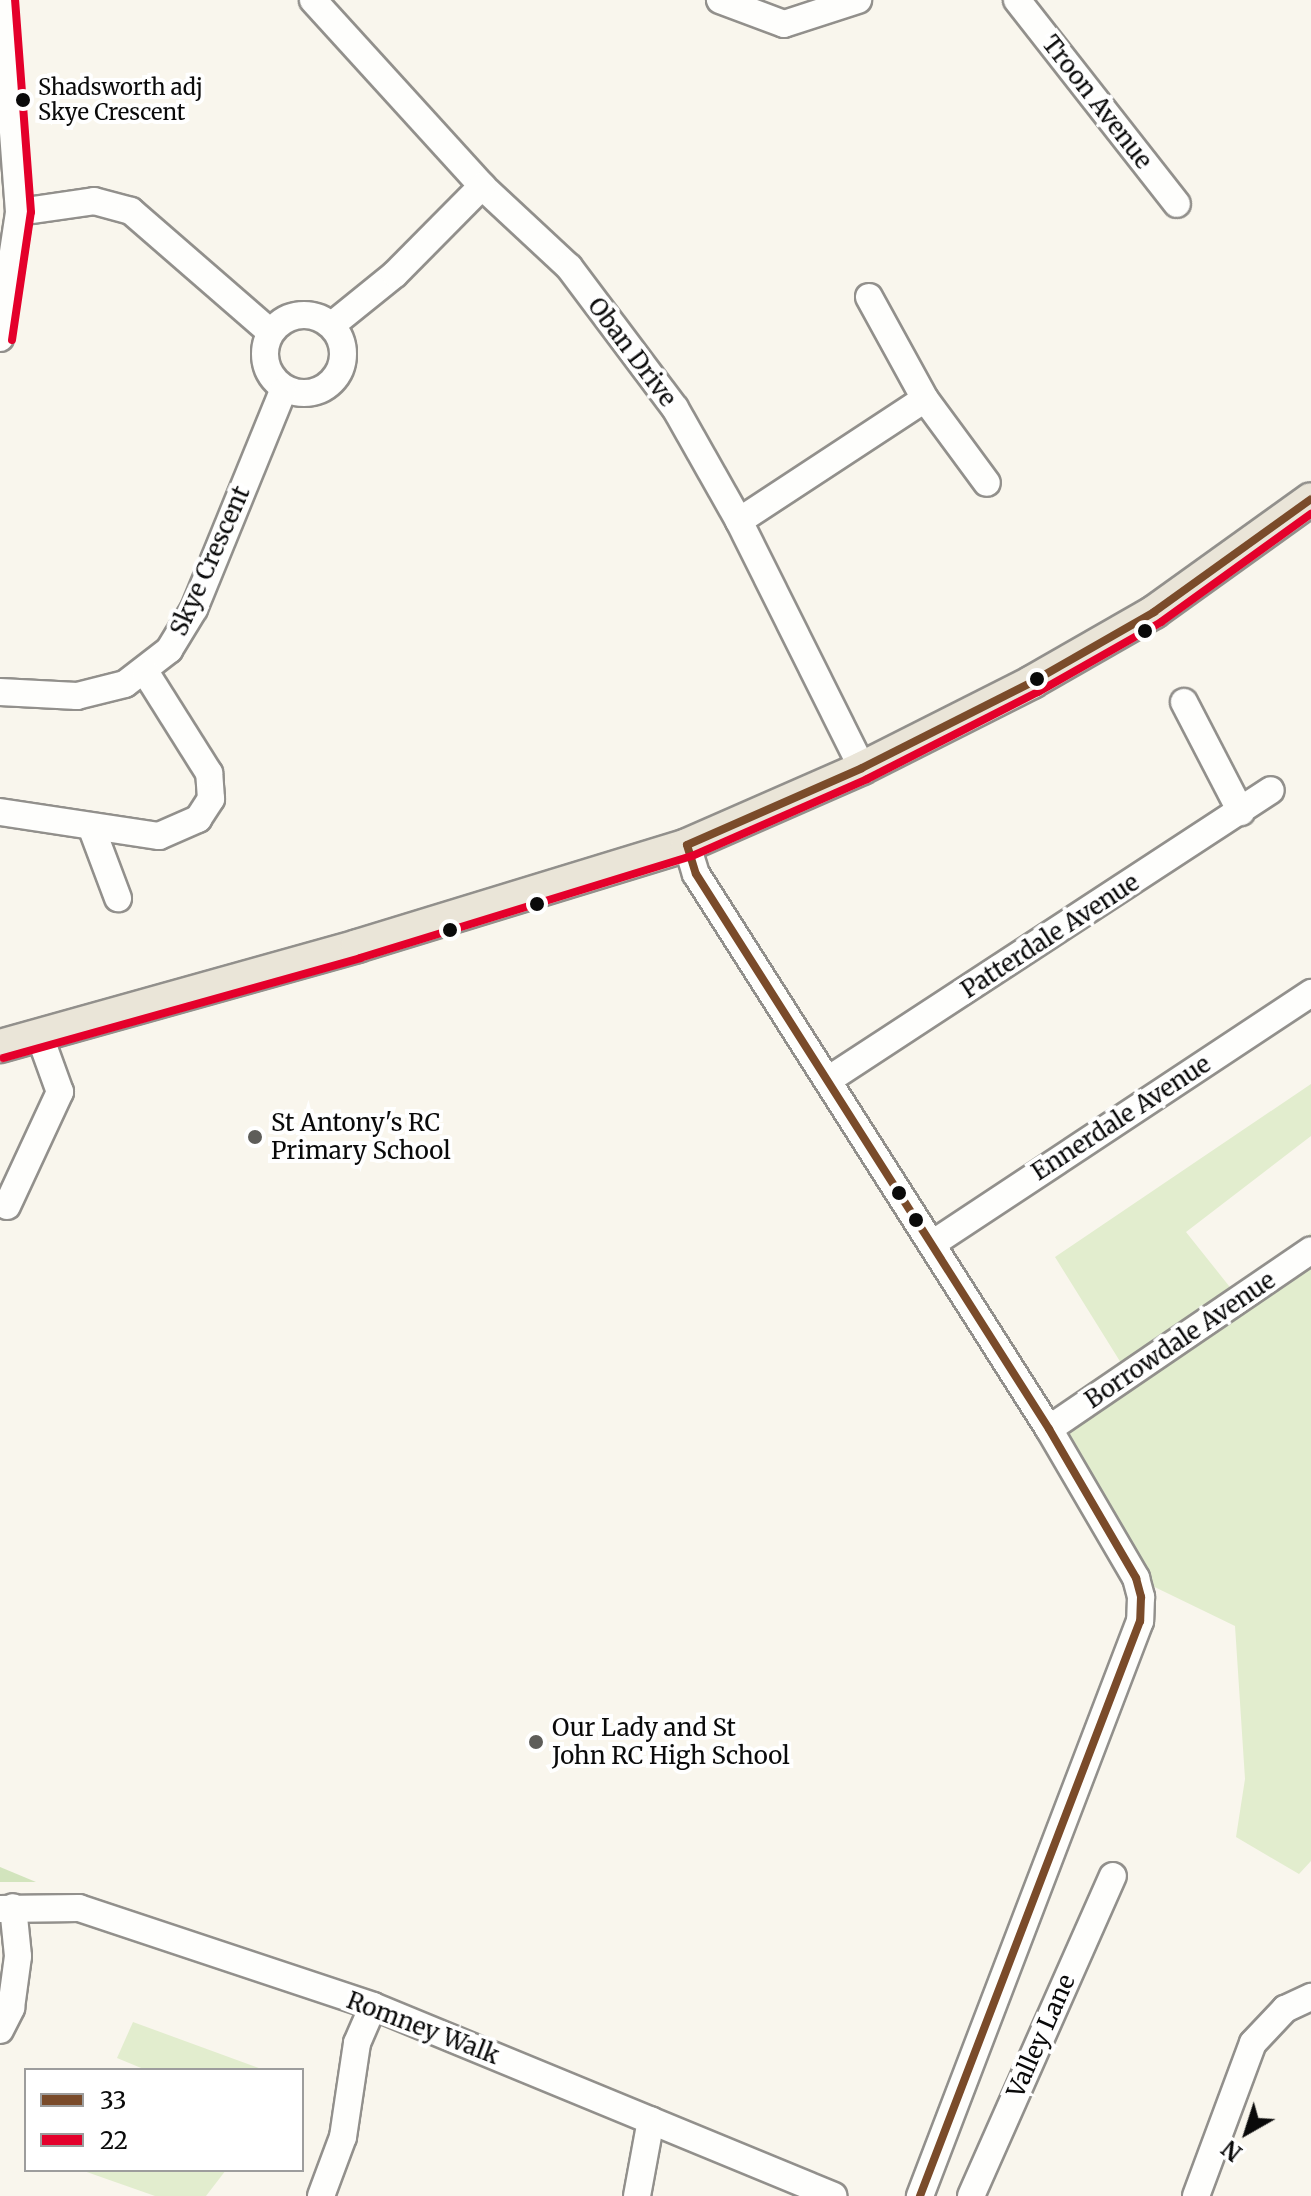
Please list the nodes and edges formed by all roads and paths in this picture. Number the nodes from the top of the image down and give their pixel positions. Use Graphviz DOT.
graph roads {
  1 [pos="3,0"];
  2 [pos="313,0"];
  3 [pos="720,0"];
  4 [pos="858,0"];
  5 [pos="1017,0"];
  6 [pos="482,186"];
  7 [pos="1177,204"];
  8 [pos="19,212"];
  9 [pos="869,297"];
  10 [pos="332,325"];
  11 [pos="268,330"];
  12 [pos="0,338"];
  13 [pos="283,391"];
  14 [pos="925,399"];
  15 [pos="987,483"];
  16 [pos="1311,499"];
  17 [pos="739,521"];
  18 [pos="146,673"];
  19 [pos="0,692"];
  20 [pos="1184,702"];
  21 [pos="862,768"];
  22 [pos="1271,790"];
  23 [pos="0,812"];
  24 [pos="1241,812"];
  25 [pos="92,829"];
  26 [pos="687,845"];
  27 [pos="118,898"];
  28 [pos="1311,993"];
  29 [pos="39,1034"];
  30 [pos="0,1046"];
  31 [pos="828,1080"];
  32 [pos="7,1206"];
  33 [pos="932,1244"];
  34 [pos="1311,1250"];
  35 [pos="1049,1429"];
  36 [pos="1113,1876"];
  37 [pos="7,1908"];
  38 [pos="1311,1997"];
  39 [pos="373,2006"];
  40 [pos="0,2030"];
  41 [pos="651,2120"];
  42 [pos="321,2196"];
  43 [pos="637,2196"];
  44 [pos="833,2196"];
  45 [pos="920,2196"];
  46 [pos="971,2196"];
  47 [pos="1196,2196"];
  1 -- 8 [label="street"];
  2 -- 6 [label="street, Oban Drive"];
  3 -- 4 [label="street"];
  5 -- 7 [label="street, Troon Avenue"];
  6 -- 10 [label="street"];
  6 -- 17 [label="street, Oban Drive"];
  8 -- 11 [label="street"];
  8 -- 12 [label="street"];
  9 -- 14 [label="street"];
  10 -- 11 [label="street"];
  10 -- 13 [label="street"];
  11 -- 13 [label="street"];
  13 -- 18 [label="street, Skye Crescent"];
  14 -- 15 [label="street"];
  14 -- 17 [label="street"];
  16 -- 21 [label="main road"];
  17 -- 21 [label="street, Oban Drive"];
  18 -- 19 [label="street, Skye Crescent"];
  18 -- 25 [label="street"];
  20 -- 24 [label="street"];
  21 -- 26 [label="main road"];
  22 -- 24 [label="street, Patterdale Avenue"];
  23 -- 25 [label="street"];
  24 -- 31 [label="street, Patterdale Avenue"];
  25 -- 27 [label="street"];
  26 -- 29 [label="main road"];
  26 -- 31 [label="street"];
  28 -- 33 [label="street, Ennerdale Avenue"];
  29 -- 30 [label="main road"];
  29 -- 32 [label="street"];
  31 -- 33 [label="street"];
  33 -- 35 [label="street"];
  34 -- 35 [label="street, Borrowdale Avenue"];
  35 -- 45 [label="street"];
  36 -- 46 [label="street, Valley Lane"];
  37 -- 39 [label="street, Romney Walk"];
  37 -- 40 [label="street"];
  38 -- 47 [label="street"];
  39 -- 41 [label="street, Romney Walk"];
  39 -- 42 [label="street"];
  41 -- 43 [label="street"];
  41 -- 44 [label="street, Romney Walk"];
}
